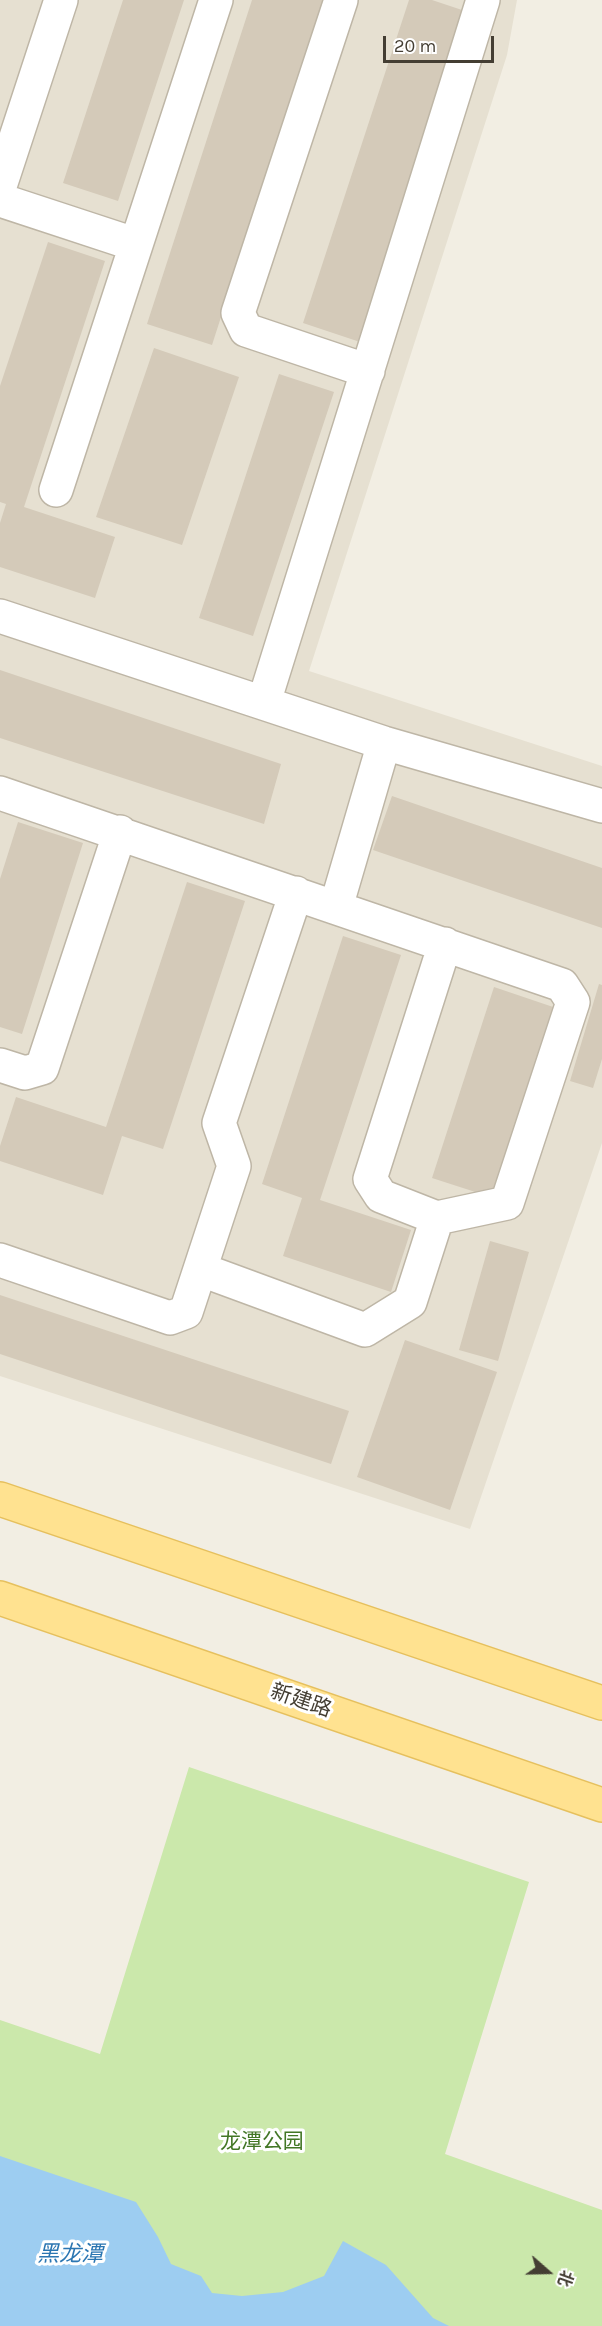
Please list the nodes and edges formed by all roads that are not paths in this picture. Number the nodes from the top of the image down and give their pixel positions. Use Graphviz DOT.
graph roads {
  1 [pos="61,0"];
  2 [pos="216,0"];
  3 [pos="341,0"];
  4 [pos="483,0"];
  5 [pos="0,186"];
  6 [pos="0,200"];
  7 [pos="134,244"];
  8 [pos="368,371"];
  9 [pos="56,490"];
  10 [pos="0,616"];
  11 [pos="264,702"];
  12 [pos="384,743"];
  13 [pos="0,793"];
  14 [pos="602,806"];
  15 [pos="120,832"];
  16 [pos="296,893"];
  17 [pos="336,907"];
  18 [pos="445,944"];
  19 [pos="0,1065"];
  20 [pos="437,1218"];
  21 [pos="0,1260"];
  22 [pos="202,1270"];
  23 [pos="0,1499"];
  24 [pos="0,1598"];
  25 [pos="602,1703"];
  26 [pos="602,1804"];
  1 -- 5 [label="street"];
  2 -- 7 [label="street"];
  3 -- 8 [label="street"];
  4 -- 8 [label="street"];
  6 -- 7 [label="street"];
  7 -- 9 [label="street"];
  8 -- 11 [label="street"];
  10 -- 11 [label="street"];
  11 -- 12 [label="street"];
  12 -- 14 [label="street"];
  12 -- 17 [label="street"];
  13 -- 15 [label="street"];
  15 -- 16 [label="street"];
  15 -- 19 [label="street"];
  16 -- 17 [label="street"];
  16 -- 22 [label="street"];
  17 -- 18 [label="street"];
  18 -- 20 [label="street"];
  18 -- 20 [label="street"];
  20 -- 22 [label="street"];
  21 -- 22 [label="street"];
  23 -- 25 [label="main road"];
  24 -- 26 [label="main road, 新建路"];
}
